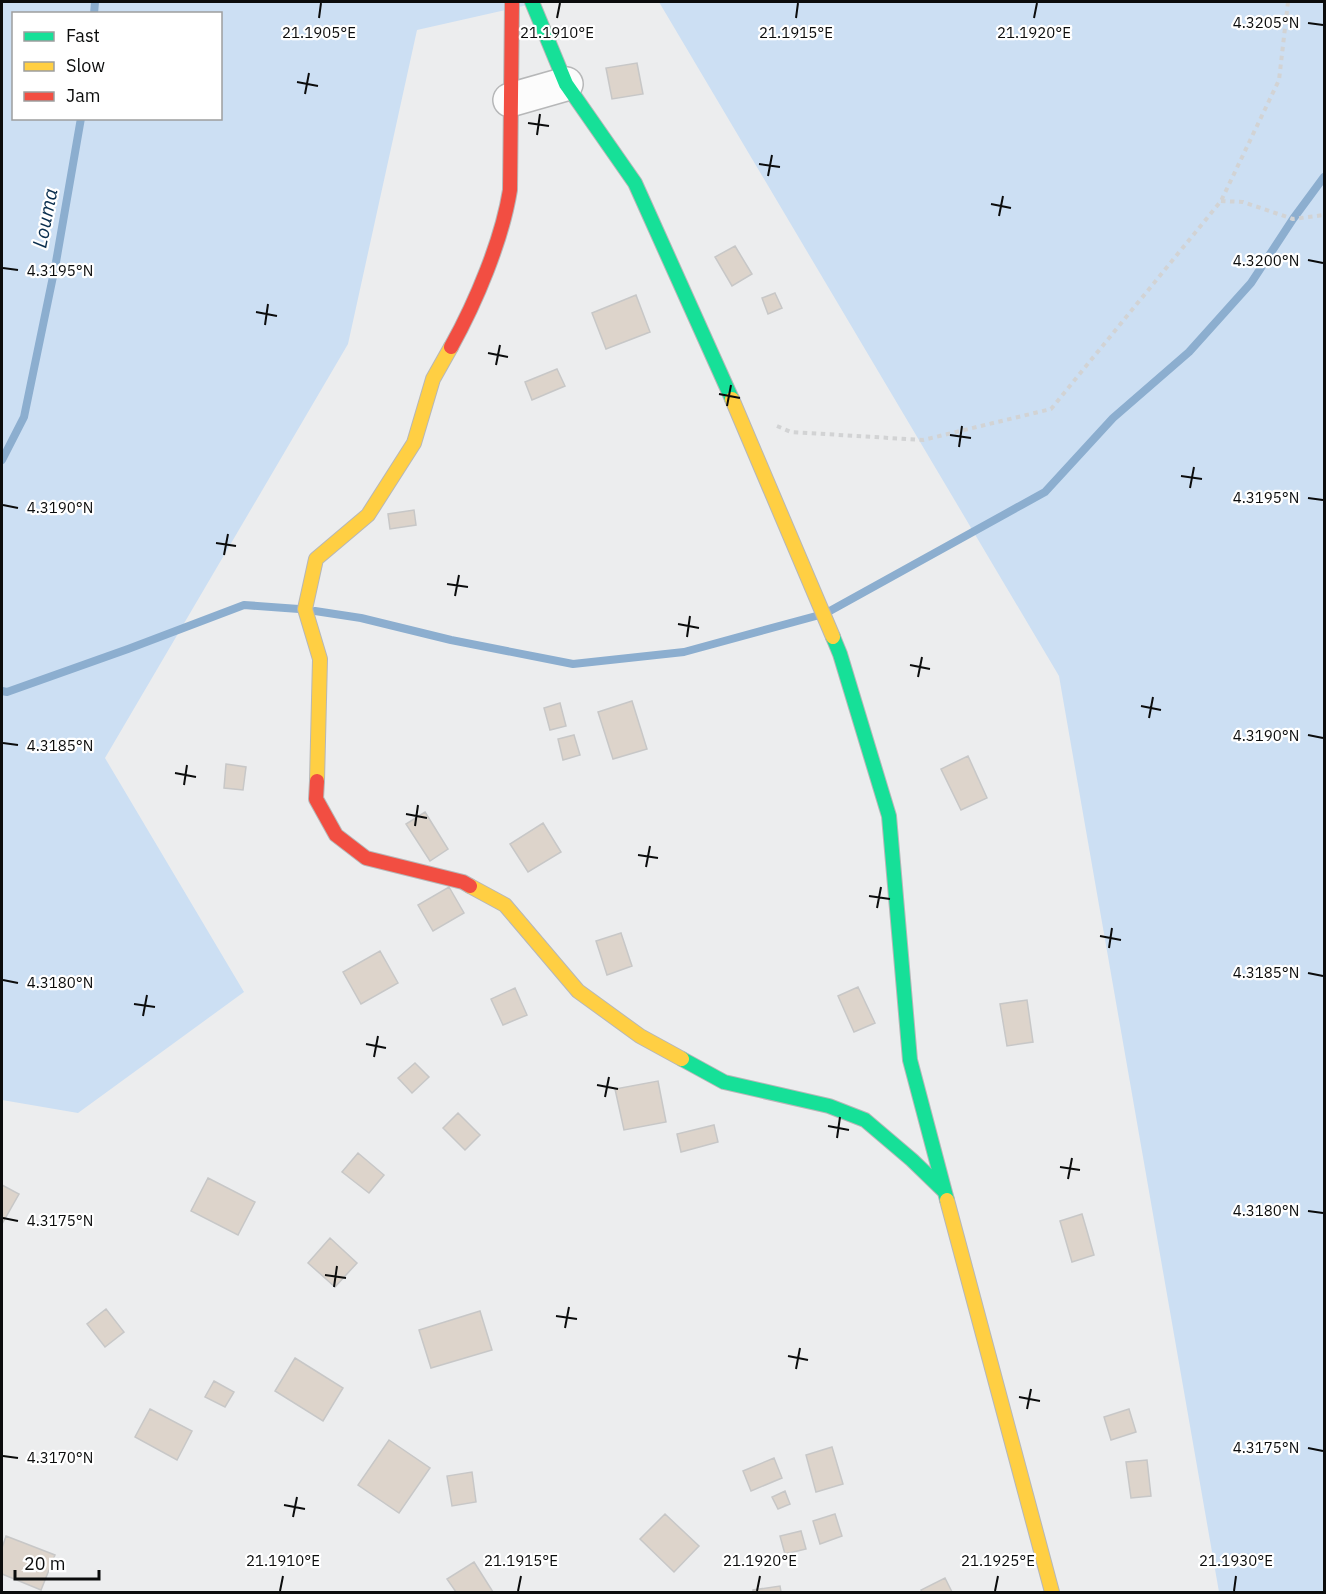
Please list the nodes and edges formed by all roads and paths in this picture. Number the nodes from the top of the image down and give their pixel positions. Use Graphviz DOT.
graph roads {
  1 [pos="512,2"];
  2 [pos="532,2"];
  3 [pos="1288,2"];
  4 [pos="566,84"];
  5 [pos="510,99"];
  6 [pos="1221,201"];
  7 [pos="1324,215"];
  8 [pos="735,405"];
  9 [pos="945,1193"];
  10 [pos="1052,1593"];
  1 -- 5 [label="street"];
  2 -- 4 [label="street"];
  3 -- 6 [label="path"];
  4 -- 5 [label="street"];
  4 -- 8 [label="street"];
  5 -- 9 [label="street"];
  6 -- 7 [label="path"];
  6 -- 8 [label="path"];
  8 -- 9 [label="street"];
  9 -- 10 [label="street"];
}
